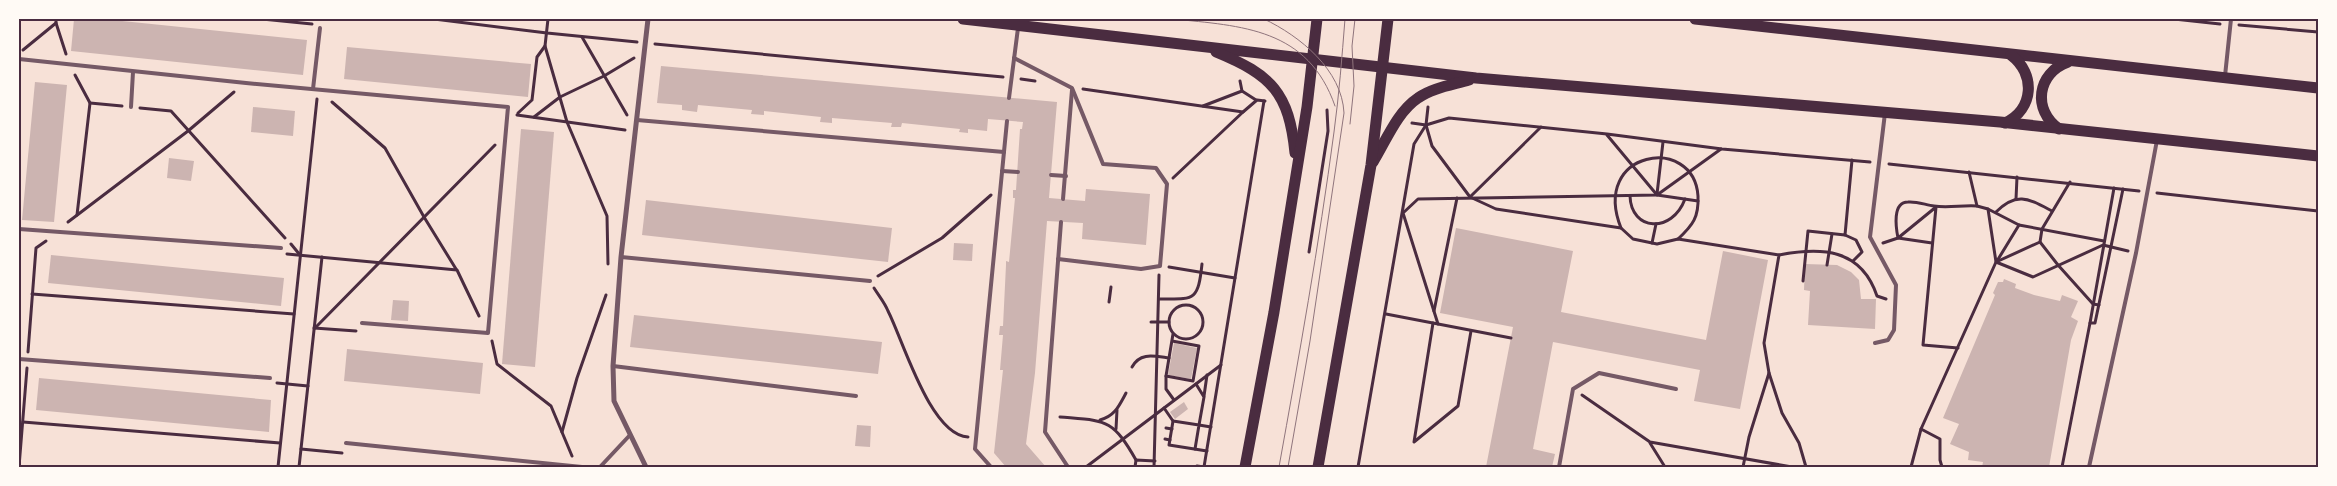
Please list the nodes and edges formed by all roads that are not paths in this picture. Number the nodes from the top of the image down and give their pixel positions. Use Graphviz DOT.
graph roads {
  1 [pos="648,19"];
  2 [pos="963,19"];
  3 [pos="1317,19"];
  4 [pos="1388,19"];
  5 [pos="1695,19"];
  6 [pos="2231,19"];
  7 [pos="1018,25"];
  8 [pos="320,28"];
  9 [pos="1203,47"];
  10 [pos="2010,55"];
  11 [pos="1014,58"];
  12 [pos="19,59"];
  13 [pos="1313,60"];
  14 [pos="2070,62"];
  15 [pos="1382,67"];
  16 [pos="133,72"];
  17 [pos="1476,78"];
  18 [pos="2225,78"];
  19 [pos="1072,88"];
  20 [pos="2318,88"];
  21 [pos="315,89"];
  22 [pos="1009,98"];
  23 [pos="131,107"];
  24 [pos="1885,113"];
  25 [pos="637,120"];
  26 [pos="1007,121"];
  27 [pos="2005,123"];
  28 [pos="2060,129"];
  29 [pos="2157,140"];
  30 [pos="1004,152"];
  31 [pos="2318,156"];
  32 [pos="1371,165"];
  33 [pos="1297,168"];
  34 [pos="1002,171"];
  35 [pos="1018,172"];
  36 [pos="1051,175"];
  37 [pos="1066,176"];
  38 [pos="1064,199"];
  39 [pos="1061,222"];
  40 [pos="19,229"];
  41 [pos="281,248"];
  42 [pos="621,257"];
  43 [pos="1058,259"];
  44 [pos="870,281"];
  45 [pos="362,323"];
  46 [pos="1874,343"];
  47 [pos="19,359"];
  48 [pos="613,366"];
  49 [pos="270,378"];
  50 [pos="1676,389"];
  51 [pos="856,396"];
  52 [pos="630,435"];
  53 [pos="346,443"];
  54 [pos="576,466"];
  55 [pos="582,467"];
  56 [pos="600,467"];
  57 [pos="646,467"];
  58 [pos="991,467"];
  59 [pos="1068,467"];
  60 [pos="1245,467"];
  61 [pos="1318,467"];
  62 [pos="1559,467"];
  63 [pos="2088,467"];
  1 -- 25 [label="street"];
  2 -- 7 [label="main road"];
  3 -- 13 [label="main road"];
  4 -- 15 [label="main road"];
  5 -- 10 [label="main road"];
  6 -- 18 [label="lane"];
  7 -- 9 [label="main road"];
  7 -- 11 [label="lane"];
  8 -- 21 [label="lane"];
  9 -- 13 [label="main road"];
  9 -- 33 [label="main road"];
  10 -- 14 [label="main road"];
  10 -- 27 [label="main road"];
  11 -- 19 [label="lane"];
  11 -- 22 [label="lane"];
  12 -- 16 [label="lane"];
  13 -- 15 [label="main road"];
  13 -- 33 [label="main road"];
  14 -- 18 [label="main road"];
  14 -- 28 [label="main road"];
  15 -- 17 [label="main road"];
  15 -- 32 [label="main road"];
  16 -- 21 [label="lane"];
  16 -- 23 [label="lane"];
  17 -- 24 [label="main road"];
  17 -- 32 [label="main road"];
  18 -- 20 [label="main road"];
  19 -- 37 [label="lane"];
  19 -- 43 [label="lane"];
  21 -- 45 [label="lane"];
  24 -- 27 [label="main road"];
  24 -- 46 [label="lane"];
  25 -- 30 [label="lane"];
  25 -- 42 [label="street"];
  26 -- 30 [label="lane"];
  27 -- 28 [label="main road"];
  28 -- 29 [label="main road"];
  29 -- 31 [label="main road"];
  29 -- 63 [label="lane"];
  30 -- 34 [label="lane"];
  32 -- 61 [label="main road"];
  33 -- 60 [label="main road"];
  34 -- 35 [label="lane"];
  34 -- 58 [label="lane"];
  36 -- 37 [label="lane"];
  37 -- 38 [label="lane"];
  39 -- 43 [label="lane"];
  40 -- 41 [label="lane"];
  42 -- 44 [label="lane"];
  42 -- 48 [label="street"];
  43 -- 59 [label="lane"];
  47 -- 49 [label="lane"];
  48 -- 51 [label="lane"];
  48 -- 52 [label="street"];
  50 -- 62 [label="lane"];
  52 -- 56 [label="lane"];
  52 -- 57 [label="street"];
  53 -- 54 [label="lane"];
  54 -- 55 [label="lane"];
}
